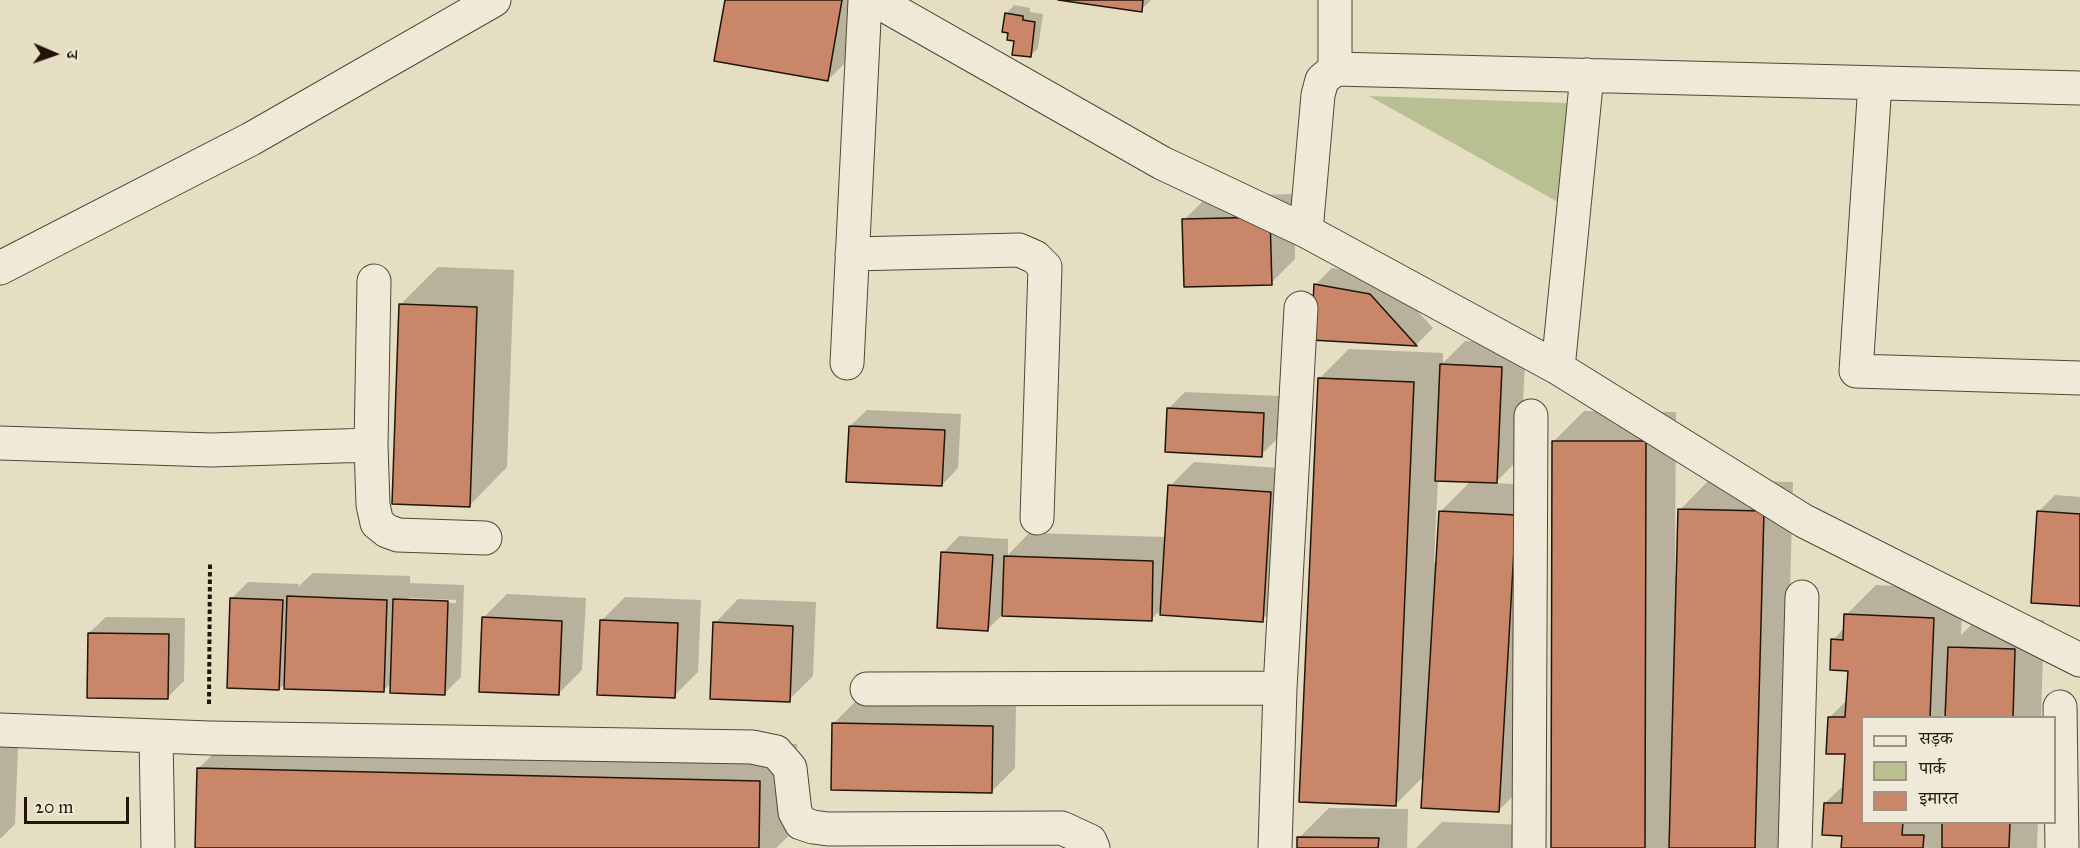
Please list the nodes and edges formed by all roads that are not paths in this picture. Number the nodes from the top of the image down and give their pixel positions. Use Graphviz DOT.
graph roads {
  1 [pos="494,0"];
  2 [pos="865,0"];
  3 [pos="875,0"];
  4 [pos="1335,0"];
  5 [pos="1335,69"];
  6 [pos="1587,75"];
  7 [pos="1875,83"];
  8 [pos="2080,88"];
  9 [pos="1306,231"];
  10 [pos="852,254"];
  11 [pos="0,268"];
  12 [pos="374,281"];
  13 [pos="1301,308"];
  14 [pos="847,363"];
  15 [pos="1558,368"];
  16 [pos="2080,378"];
  17 [pos="1531,416"];
  18 [pos="0,443"];
  19 [pos="371,445"];
  20 [pos="1037,518"];
  21 [pos="485,538"];
  22 [pos="1802,597"];
  23 [pos="2080,660"];
  24 [pos="1280,688"];
  25 [pos="867,689"];
  26 [pos="2060,707"];
  27 [pos="0,730"];
  28 [pos="156,736"];
  29 [pos="799,835"];
  30 [pos="859,838"];
  31 [pos="158,848"];
  32 [pos="1093,848"];
  33 [pos="1275,848"];
  34 [pos="1529,848"];
  35 [pos="1795,848"];
  36 [pos="2062,848"];
  1 -- 11 [label="street"];
  2 -- 10 [label="street"];
  3 -- 9 [label="street"];
  4 -- 5 [label="street"];
  5 -- 6 [label="street"];
  5 -- 9 [label="street"];
  6 -- 7 [label="street"];
  6 -- 15 [label="street"];
  7 -- 8 [label="street"];
  7 -- 16 [label="street"];
  9 -- 15 [label="street"];
  10 -- 14 [label="street"];
  10 -- 20 [label="street"];
  12 -- 19 [label="street"];
  13 -- 24 [label="street"];
  15 -- 23 [label="street"];
  17 -- 34 [label="street"];
  18 -- 19 [label="street"];
  19 -- 21 [label="street"];
  22 -- 35 [label="street"];
  24 -- 25 [label="street"];
  24 -- 33 [label="street"];
  26 -- 36 [label="street"];
  27 -- 28 [label="street"];
  28 -- 29 [label="street"];
  28 -- 31 [label="street"];
  29 -- 30 [label="street"];
  30 -- 32 [label="street"];
}
